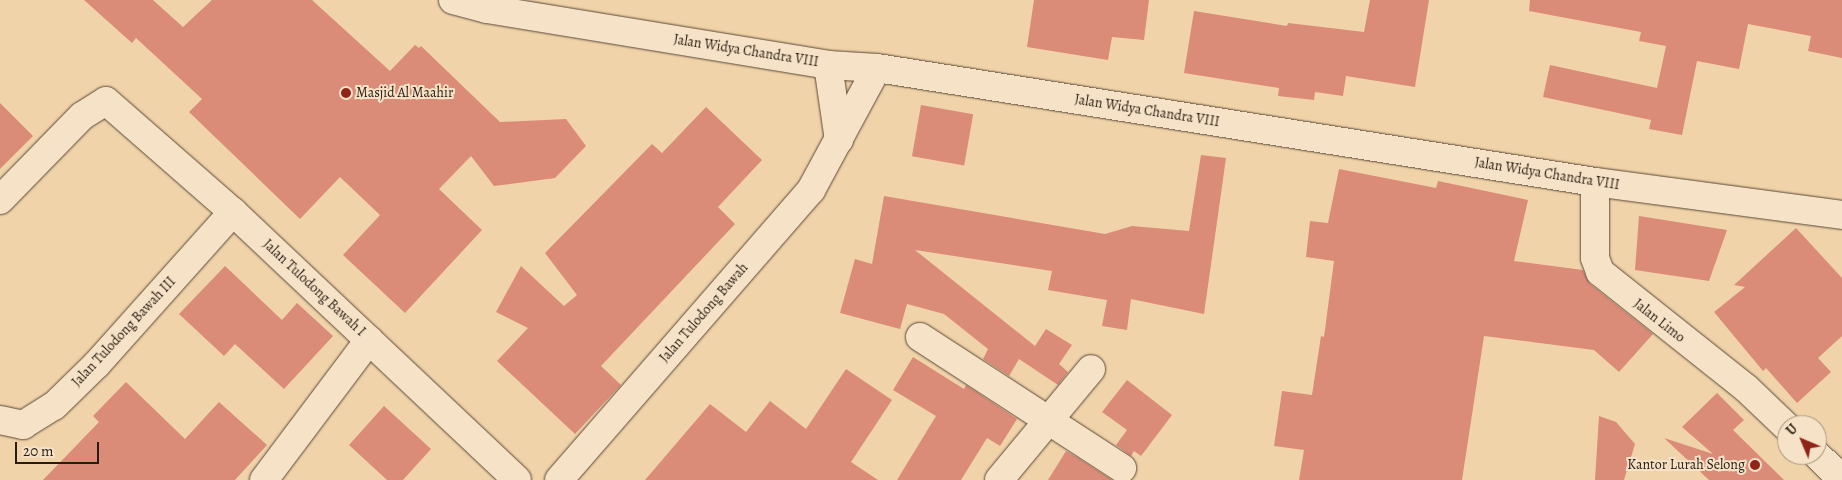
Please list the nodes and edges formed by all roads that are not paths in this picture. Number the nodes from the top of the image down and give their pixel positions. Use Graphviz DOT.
graph roads {
  1 [pos="453,0"];
  2 [pos="828,65"];
  3 [pos="878,68"];
  4 [pos="839,140"];
  5 [pos="1596,182"];
  6 [pos="0,200"];
  7 [pos="233,212"];
  8 [pos="1842,215"];
  9 [pos="920,337"];
  10 [pos="369,340"];
  11 [pos="1091,369"];
  12 [pos="1777,417"];
  13 [pos="0,420"];
  14 [pos="1048,421"];
  15 [pos="1827,465"];
  16 [pos="1122,468"];
  17 [pos="1842,479"];
  18 [pos="264,480"];
  19 [pos="517,480"];
  20 [pos="559,480"];
  21 [pos="999,480"];
  1 -- 2 [label="street, Jalan Widya Chandra VIII"];
  2 -- 3 [label="street, Jalan Widya Chandra VIII"];
  2 -- 4 [label="street"];
  3 -- 4 [label="street, Jalan Tulodong Bawah"];
  3 -- 5 [label="street, Jalan Widya Chandra VIII"];
  4 -- 20 [label="street, Jalan Tulodong Bawah"];
  5 -- 8 [label="street, Jalan Widya Chandra VIII"];
  5 -- 12 [label="street, Jalan Limo"];
  6 -- 7 [label="street, Jalan Tulodong Bawah I"];
  7 -- 10 [label="street, Jalan Tulodong Bawah I"];
  7 -- 13 [label="street, Jalan Tulodong Bawah III"];
  9 -- 14 [label="street"];
  10 -- 18 [label="street"];
  10 -- 19 [label="street, Jalan Tulodong Bawah I"];
  11 -- 14 [label="street"];
  14 -- 16 [label="street"];
  14 -- 21 [label="street"];
  15 -- 17 [label="street"];
}
